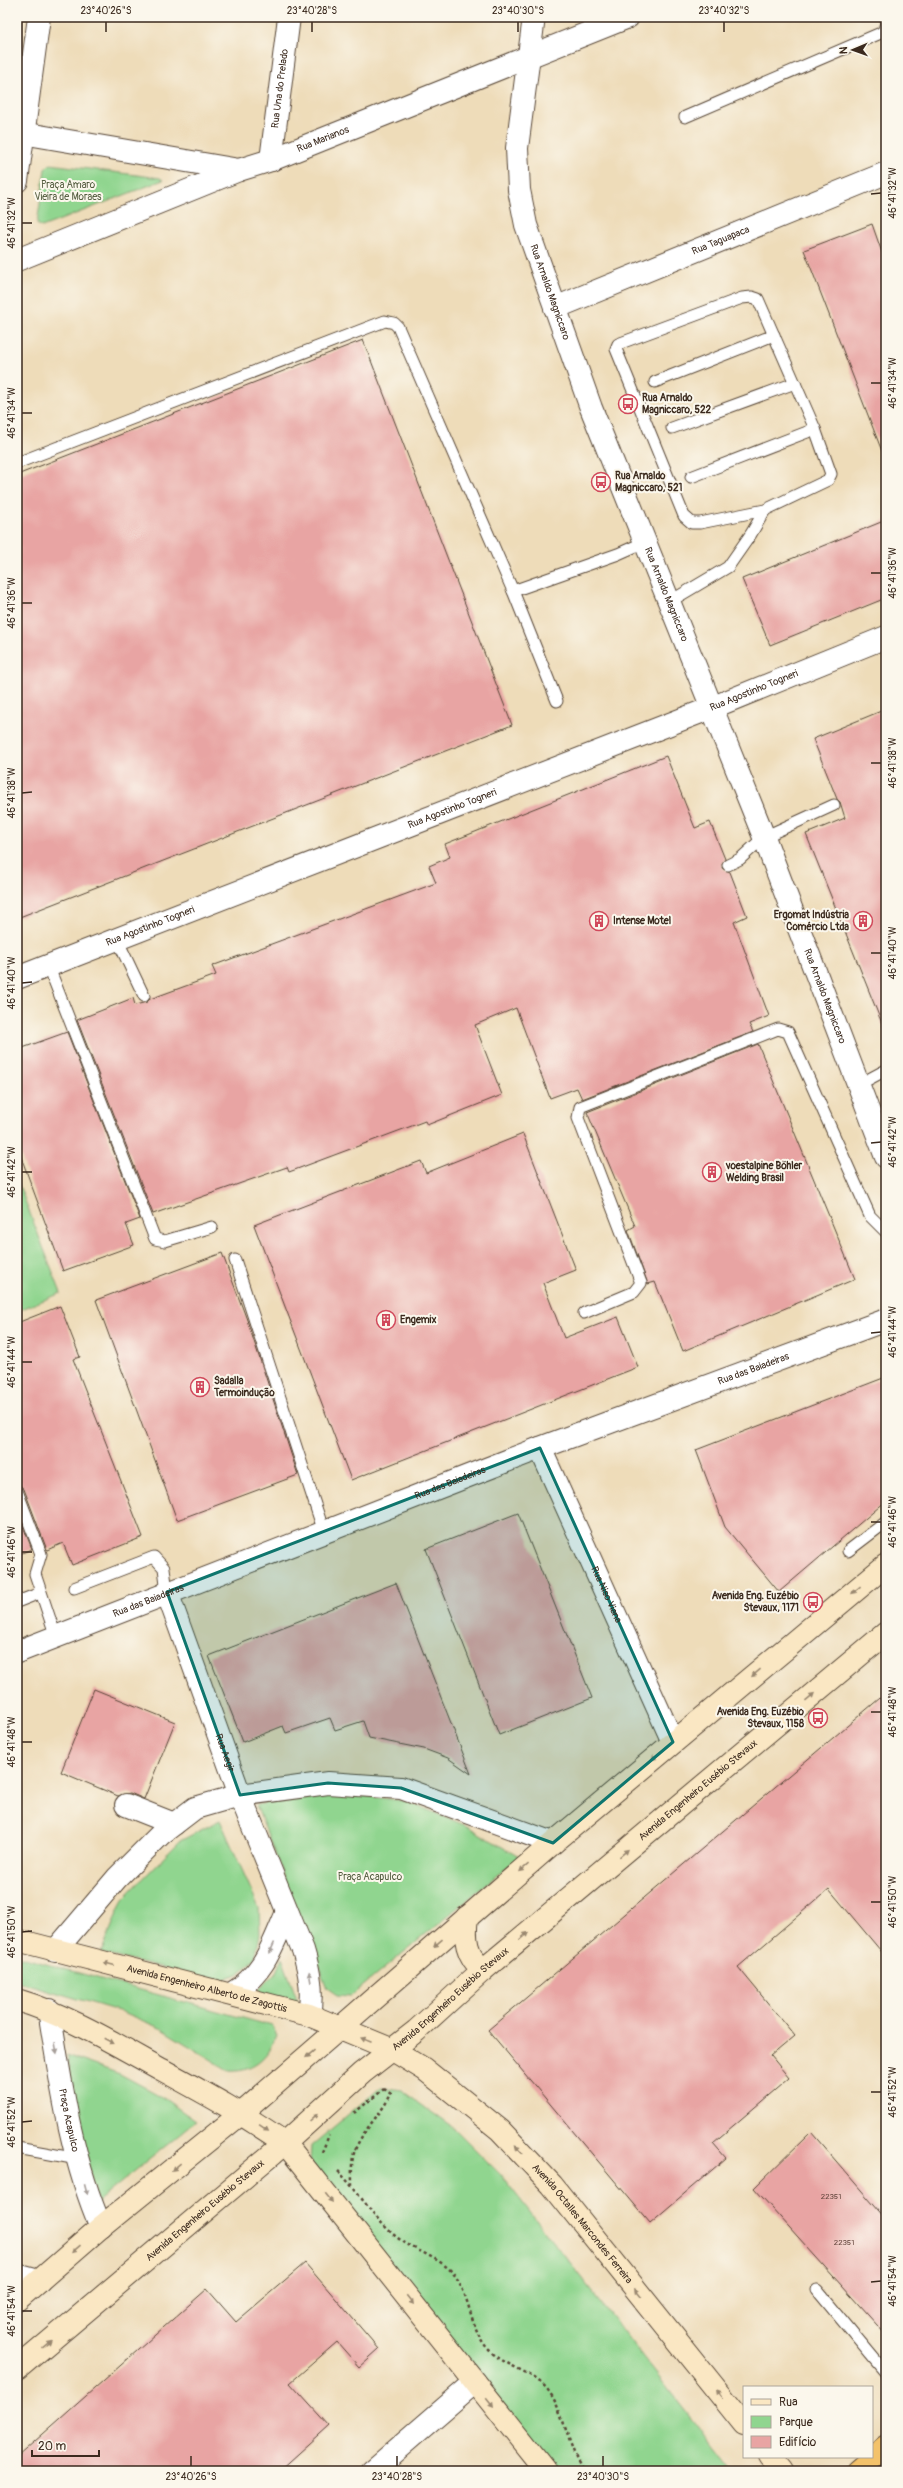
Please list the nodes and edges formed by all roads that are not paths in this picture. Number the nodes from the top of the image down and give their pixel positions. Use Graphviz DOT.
graph roads {
  1 [pos="39,17"];
  2 [pos="289,17"];
  3 [pos="534,17"];
  4 [pos="628,17"];
  5 [pos="886,23"];
  6 [pos="529,55"];
  7 [pos="685,117"];
  8 [pos="22,133"];
  9 [pos="271,160"];
  10 [pos="239,170"];
  11 [pos="886,173"];
  12 [pos="17,181"];
  13 [pos="17,260"];
  14 [pos="555,308"];
  15 [pos="774,335"];
  16 [pos="655,382"];
  17 [pos="795,383"];
  18 [pos="672,428"];
  19 [pos="815,428"];
  20 [pos="17,463"];
  21 [pos="692,477"];
  22 [pos="765,510"];
  23 [pos="645,542"];
  24 [pos="513,592"];
  25 [pos="669,602"];
  26 [pos="886,636"];
  27 [pos="557,701"];
  28 [pos="711,708"];
  29 [pos="834,805"];
  30 [pos="764,837"];
  31 [pos="728,865"];
  32 [pos="117,939"];
  33 [pos="48,966"];
  34 [pos="17,978"];
  35 [pos="144,996"];
  36 [pos="886,1070"];
  37 [pos="858,1085"];
  38 [pos="886,1157"];
  39 [pos="212,1227"];
  40 [pos="886,1232"];
  41 [pos="235,1260"];
  42 [pos="584,1313"];
  43 [pos="886,1320"];
  44 [pos="540,1448"];
  45 [pos="17,1491"];
  46 [pos="886,1522"];
  47 [pos="324,1532"];
  48 [pos="848,1551"];
  49 [pos="886,1564"];
  50 [pos="74,1588"];
  51 [pos="167,1592"];
  52 [pos="40,1593"];
  53 [pos="17,1602"];
  54 [pos="886,1633"];
  55 [pos="56,1637"];
  56 [pos="17,1652"];
  57 [pos="673,1742"];
  58 [pos="240,1795"];
  59 [pos="126,1805"];
  60 [pos="174,1824"];
  61 [pos="553,1843"];
  62 [pos="287,1912"];
  63 [pos="467,1917"];
  64 [pos="17,1940"];
  65 [pos="55,1951"];
  66 [pos="484,1970"];
  67 [pos="231,1994"];
  68 [pos="17,2000"];
  69 [pos="49,2010"];
  70 [pos="309,2015"];
  71 [pos="340,2029"];
  72 [pos="393,2050"];
  73 [pos="242,2113"];
  74 [pos="285,2143"];
  75 [pos="17,2148"];
  76 [pos="78,2159"];
  77 [pos="101,2227"];
  78 [pos="17,2275"];
  79 [pos="39,2281"];
  80 [pos="817,2290"];
  81 [pos="17,2300"];
  82 [pos="17,2369"];
  83 [pos="886,2373"];
  84 [pos="474,2382"];
  85 [pos="743,2423"];
  86 [pos="886,2446"];
  87 [pos="873,2455"];
  88 [pos="772,2458"];
  89 [pos="868,2458"];
  90 [pos="858,2465"];
  91 [pos="372,2471"];
  92 [pos="546,2471"];
  93 [pos="783,2471"];
  1 -- 8 [label="street"];
  2 -- 9 [label="street, Rua Una do Prelado"];
  3 -- 6 [label="street, Rua Arnaldo Magniccaro"];
  4 -- 6 [label="street, Rua Marianos"];
  5 -- 7 [label="lane"];
  6 -- 9 [label="street, Rua Marianos"];
  6 -- 14 [label="street, Rua Arnaldo Magniccaro"];
  8 -- 10 [label="street"];
  8 -- 12 [label="street"];
  9 -- 10 [label="street, Rua Marianos"];
  10 -- 13 [label="street, Rua Marianos"];
  11 -- 14 [label="street, Rua Taguapaca"];
  14 -- 23 [label="street, Rua Arnaldo Magniccaro"];
  15 -- 16 [label="lane"];
  15 -- 17 [label="lane"];
  15 -- 22 [label="lane"];
  17 -- 18 [label="lane"];
  17 -- 19 [label="lane"];
  19 -- 21 [label="lane"];
  19 -- 22 [label="lane"];
  20 -- 24 [label="lane"];
  22 -- 25 [label="lane"];
  23 -- 24 [label="lane"];
  23 -- 25 [label="street, Rua Arnaldo Magniccaro"];
  24 -- 27 [label="lane"];
  25 -- 28 [label="street, Rua Arnaldo Magniccaro"];
  26 -- 28 [label="street, Rua Agostinho Togneri"];
  28 -- 30 [label="street, Rua Arnaldo Magniccaro"];
  28 -- 32 [label="street, Rua Agostinho Togneri"];
  29 -- 30 [label="lane"];
  30 -- 31 [label="lane"];
  30 -- 37 [label="street, Rua Arnaldo Magniccaro"];
  32 -- 33 [label="street, Rua Agostinho Togneri"];
  32 -- 35 [label="lane"];
  33 -- 34 [label="street, Rua Agostinho Togneri"];
  33 -- 39 [label="lane"];
  36 -- 37 [label="lane"];
  37 -- 38 [label="street, Rua Arnaldo Magniccaro"];
  40 -- 42 [label="lane"];
  41 -- 47 [label="lane"];
  43 -- 44 [label="street, Rua das Baiadeiras"];
  44 -- 47 [label="street, Rua das Baiadeiras"];
  44 -- 57 [label="street, Rua Niso Viana"];
  45 -- 52 [label="lane"];
  46 -- 48 [label="lane"];
  47 -- 51 [label="street, Rua das Baiadeiras"];
  49 -- 57 [label="main road, one-way"];
  50 -- 51 [label="lane"];
  51 -- 55 [label="street, Rua das Baiadeiras"];
  51 -- 58 [label="street, Rua Aegir"];
  52 -- 53 [label="lane"];
  52 -- 55 [label="lane"];
  66 -- 54 [label="main road, Avenida Engenheiro Eusébio Stevaux, one-way"];
  55 -- 56 [label="street, Rua das Baiadeiras"];
  57 -- 61 [label="main road, one-way"];
  58 -- 60 [label="street"];
  58 -- 61 [label="street"];
  58 -- 62 [label="street, Rua Aegir"];
  59 -- 60 [label="street"];
  60 -- 65 [label="street"];
  61 -- 63 [label="main road, one-way"];
  62 -- 67 [label="street, one-way"];
  70 -- 62 [label="street, Rua Aegir, one-way"];
  63 -- 66 [label="main road"];
  63 -- 71 [label="main road, one-way"];
  64 -- 65 [label="main road, Avenida Engenheiro Alberto de Zagottis"];
  67 -- 65 [label="main road, Avenida Engenheiro Alberto de Zagottis, one-way"];
  66 -- 72 [label="main road, Avenida Engenheiro Eusébio Stevaux"];
  67 -- 70 [label="main road, Avenida Engenheiro Alberto de Zagottis"];
  68 -- 69 [label="main road"];
  69 -- 73 [label="main road, one-way"];
  69 -- 76 [label="street, Praça Acapulco, one-way"];
  70 -- 71 [label="main road, Avenida Engenheiro Alberto de Zagottis"];
  72 -- 71 [label="main road, Avenida Engenheiro Alberto de Zagottis, one-way"];
  71 -- 73 [label="main road, one-way"];
  74 -- 72 [label="main road, Avenida Engenheiro Eusébio Stevaux, one-way"];
  85 -- 72 [label="main road, Avenida Octalles Marcondes Ferreira, one-way"];
  73 -- 74 [label="main road, one-way"];
  73 -- 77 [label="main road, one-way"];
  82 -- 74 [label="main road, Avenida Engenheiro Eusébio Stevaux, one-way"];
  74 -- 84 [label="main road, one-way"];
  75 -- 76 [label="lane"];
  76 -- 77 [label="street, Praça Acapulco, one-way"];
  77 -- 79 [label="main road, one-way"];
  78 -- 79 [label="street"];
  79 -- 81 [label="main road"];
  80 -- 83 [label="lane"];
  84 -- 91 [label="street"];
  84 -- 92 [label="main road, one-way"];
  86 -- 87 [label="highway"];
  88 -- 93 [label="main road"];
  89 -- 90 [label="highway"];
}
